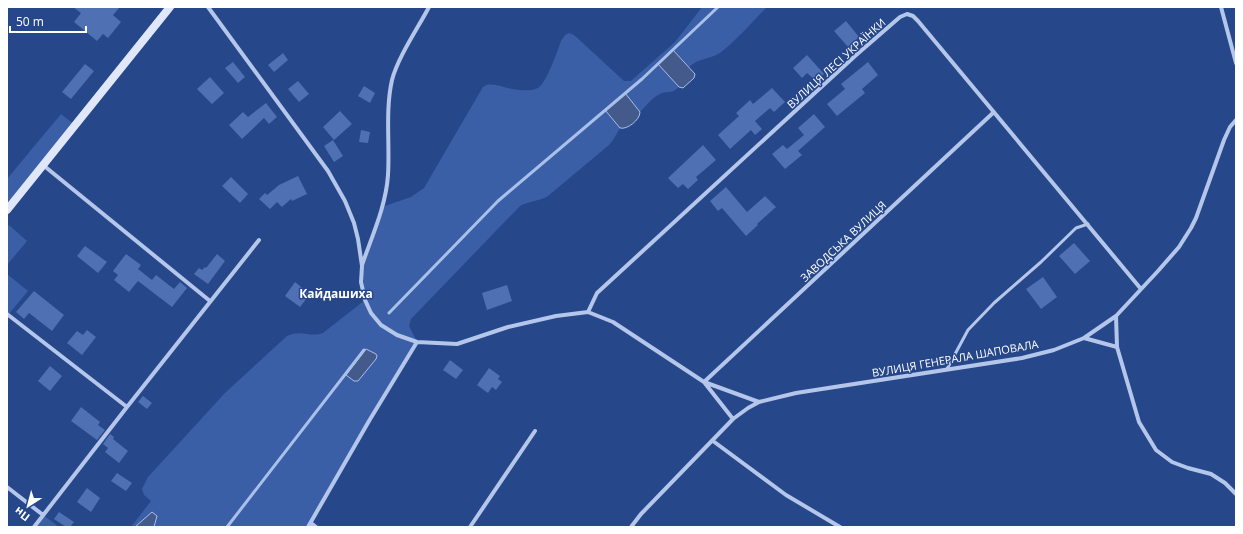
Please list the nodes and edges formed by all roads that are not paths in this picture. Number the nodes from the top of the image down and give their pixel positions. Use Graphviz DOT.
graph roads {
  1 [pos="170,7"];
  2 [pos="208,7"];
  3 [pos="429,7"];
  4 [pos="1221,7"];
  5 [pos="1236,63"];
  6 [pos="994,112"];
  7 [pos="1236,120"];
  8 [pos="44,165"];
  9 [pos="7,210"];
  10 [pos="1088,224"];
  11 [pos="259,240"];
  12 [pos="362,266"];
  13 [pos="1141,289"];
  14 [pos="210,301"];
  15 [pos="588,312"];
  16 [pos="7,314"];
  17 [pos="1116,316"];
  18 [pos="1084,338"];
  19 [pos="418,342"];
  20 [pos="1116,348"];
  21 [pos="948,369"];
  22 [pos="704,382"];
  23 [pos="759,402"];
  24 [pos="126,407"];
  25 [pos="733,420"];
  26 [pos="535,432"];
  27 [pos="713,441"];
  28 [pos="7,487"];
  29 [pos="1236,494"];
  30 [pos="43,516"];
  31 [pos="310,525"];
  32 [pos="34,527"];
  33 [pos="316,527"];
  34 [pos="470,527"];
  35 [pos="630,527"];
  36 [pos="840,527"];
  1 -- 8 [label="main road"];
  2 -- 12 [label="street"];
  3 -- 12 [label="street"];
  4 -- 5 [label="street"];
  6 -- 10 [label="street, ВУЛИЦЯ ЛЕСІ УКРАЇНКИ"];
  6 -- 15 [label="street, ВУЛИЦЯ ЛЕСІ УКРАЇНКИ"];
  6 -- 22 [label="street, ЗАВОДСЬКА ВУЛИЦЯ"];
  7 -- 13 [label="street, ВУЛИЦЯ ГЕНЕРАЛА ШАПОВАЛА"];
  8 -- 9 [label="main road"];
  8 -- 14 [label="street"];
  10 -- 13 [label="street, ВУЛИЦЯ ЛЕСІ УКРАЇНКИ"];
  10 -- 21 [label="lane"];
  11 -- 14 [label="street"];
  12 -- 19 [label="street"];
  13 -- 17 [label="street, ВУЛИЦЯ ГЕНЕРАЛА ШАПОВАЛА"];
  14 -- 24 [label="street"];
  15 -- 19 [label="street"];
  15 -- 22 [label="street"];
  16 -- 24 [label="street"];
  17 -- 18 [label="street, ВУЛИЦЯ ГЕНЕРАЛА ШАПОВАЛА"];
  17 -- 20 [label="street"];
  18 -- 20 [label="street"];
  18 -- 21 [label="street, ВУЛИЦЯ ГЕНЕРАЛА ШАПОВАЛА"];
  19 -- 31 [label="street"];
  20 -- 29 [label="street"];
  21 -- 23 [label="street, ВУЛИЦЯ ГЕНЕРАЛА ШАПОВАЛА"];
  22 -- 23 [label="street"];
  22 -- 25 [label="street"];
  23 -- 25 [label="street, ВУЛИЦЯ ГЕНЕРАЛА ШАПОВАЛА"];
  24 -- 30 [label="street"];
  25 -- 27 [label="street, ВУЛИЦЯ ГЕНЕРАЛА ШАПОВАЛА"];
  26 -- 34 [label="street"];
  27 -- 35 [label="street, ВУЛИЦЯ ГЕНЕРАЛА ШАПОВАЛА"];
  27 -- 36 [label="street"];
  28 -- 30 [label="street"];
  30 -- 32 [label="street"];
  31 -- 33 [label="street"];
}
